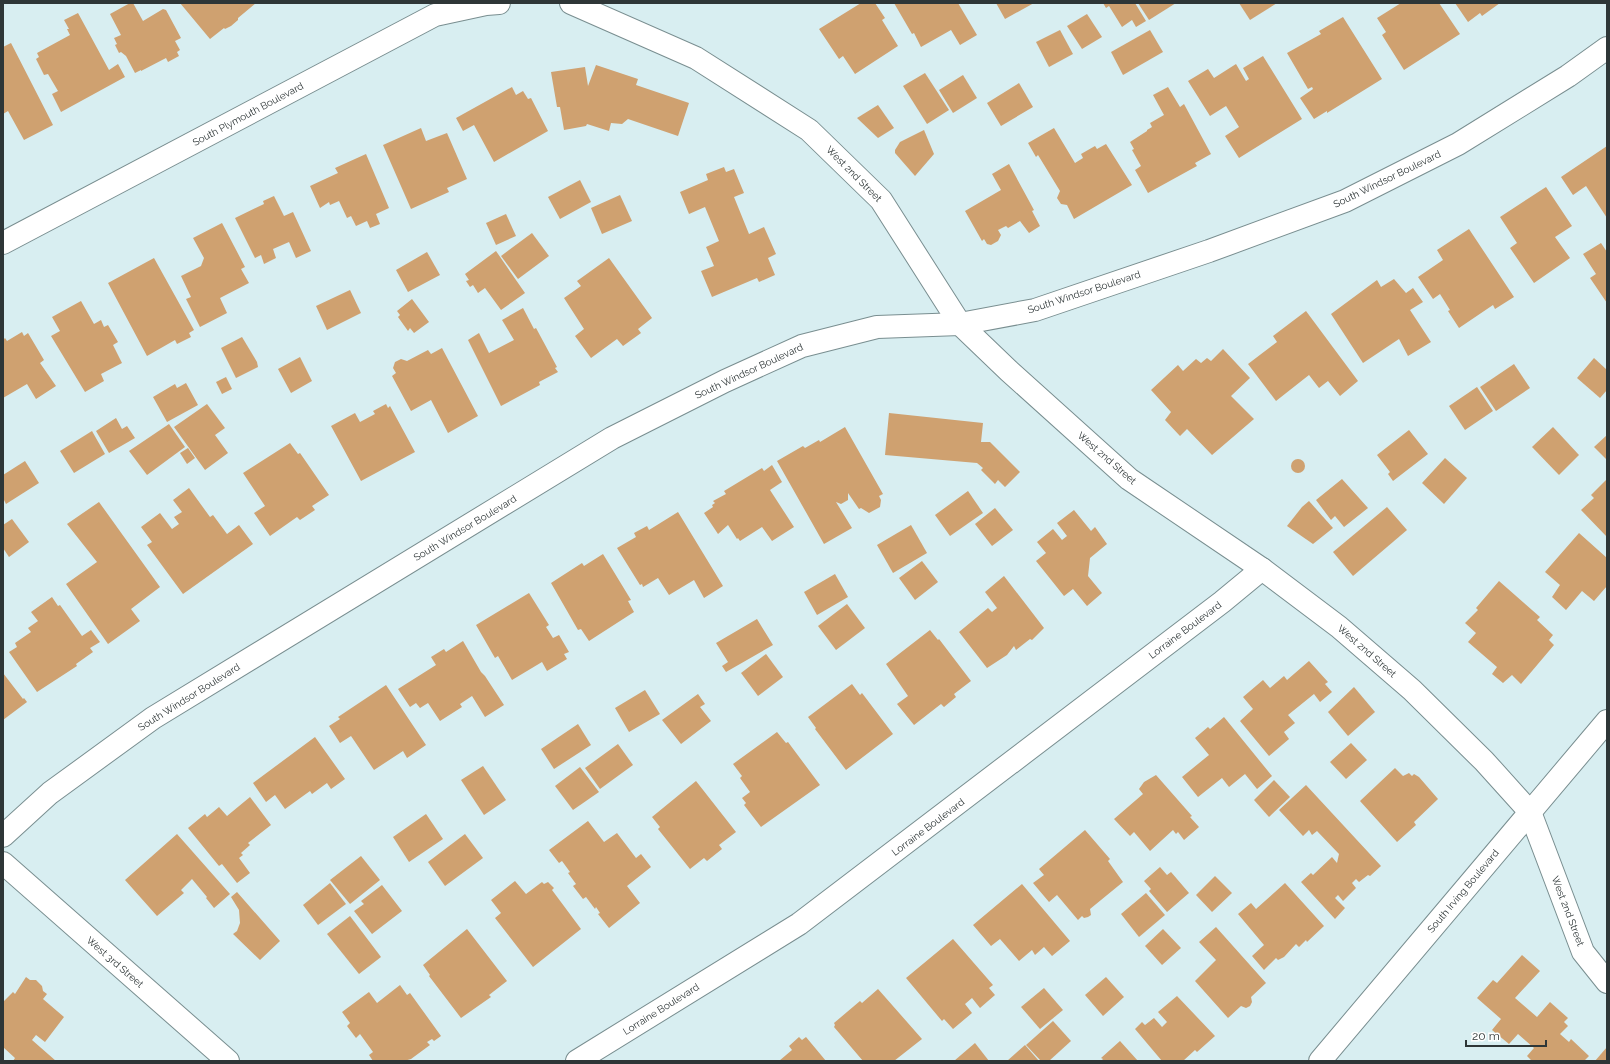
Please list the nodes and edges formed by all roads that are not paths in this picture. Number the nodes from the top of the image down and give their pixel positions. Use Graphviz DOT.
graph roads {
  1 [pos="499,3"];
  2 [pos="571,3"];
  3 [pos="1607,48"];
  4 [pos="3,243"];
  5 [pos="960,324"];
  6 [pos="1262,569"];
  7 [pos="1607,721"];
  8 [pos="1530,812"];
  9 [pos="3,836"];
  10 [pos="3,863"];
  11 [pos="1607,982"];
  12 [pos="228,1061"];
  13 [pos="577,1061"];
  14 [pos="1320,1061"];
  1 -- 4 [label="street, South Plymouth Boulevard"];
  2 -- 5 [label="street, West 2nd Street"];
  3 -- 5 [label="street, South Windsor Boulevard"];
  5 -- 6 [label="street, West 2nd Street"];
  5 -- 9 [label="street, South Windsor Boulevard"];
  6 -- 8 [label="street, West 2nd Street"];
  6 -- 13 [label="street, Lorraine Boulevard"];
  7 -- 8 [label="street, South Irving Boulevard"];
  8 -- 11 [label="street, West 2nd Street"];
  8 -- 14 [label="street, South Irving Boulevard"];
  10 -- 12 [label="street, West 3rd Street"];
}
